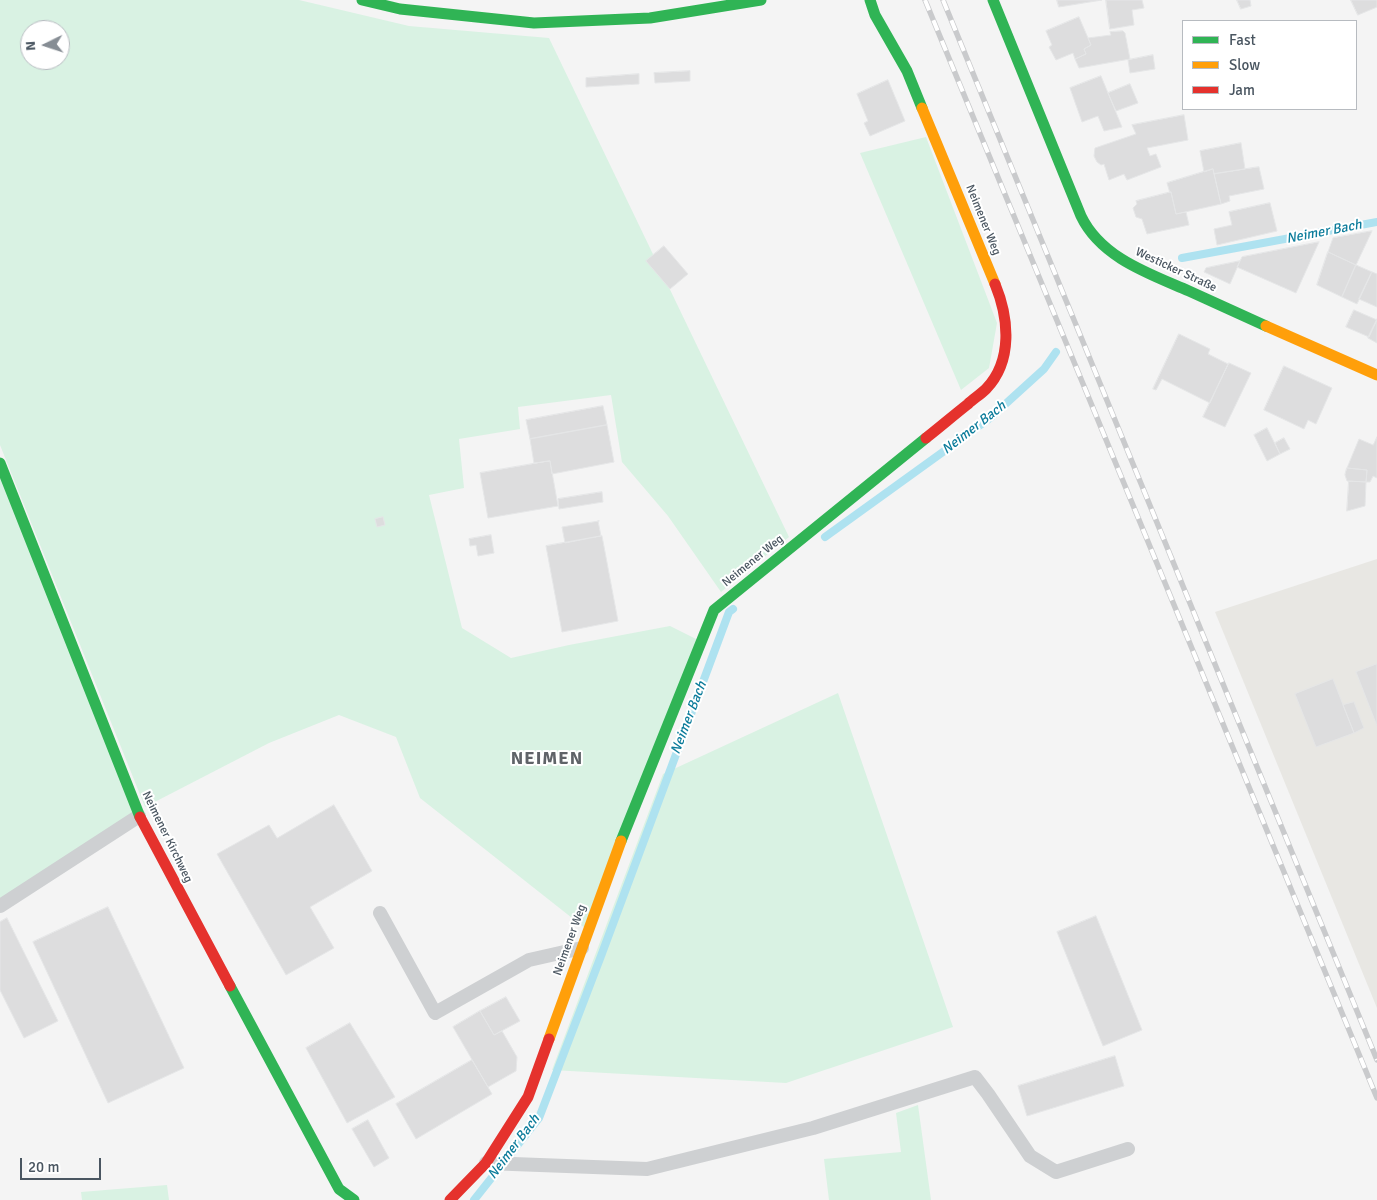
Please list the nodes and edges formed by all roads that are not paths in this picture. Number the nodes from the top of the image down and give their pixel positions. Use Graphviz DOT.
graph roads {
  1 [pos="362,0"];
  2 [pos="761,0"];
  3 [pos="870,0"];
  4 [pos="993,0"];
  5 [pos="1377,375"];
  6 [pos="0,463"];
  7 [pos="139,816"];
  8 [pos="0,906"];
  9 [pos="380,913"];
  10 [pos="582,948"];
  11 [pos="1128,1150"];
  12 [pos="486,1163"];
  13 [pos="354,1200"];
  14 [pos="450,1200"];
  1 -- 2 [label="street"];
  3 -- 10 [label="street, Neimener Weg"];
  4 -- 5 [label="street, Westicker Straße"];
  6 -- 7 [label="street, Neimener Kirchweg"];
  7 -- 8 [label="lane"];
  7 -- 13 [label="street, Neimener Kirchweg"];
  9 -- 10 [label="lane"];
  10 -- 12 [label="street, Neimener Weg"];
  11 -- 12 [label="lane"];
  12 -- 14 [label="street, Neimener Weg"];
}
